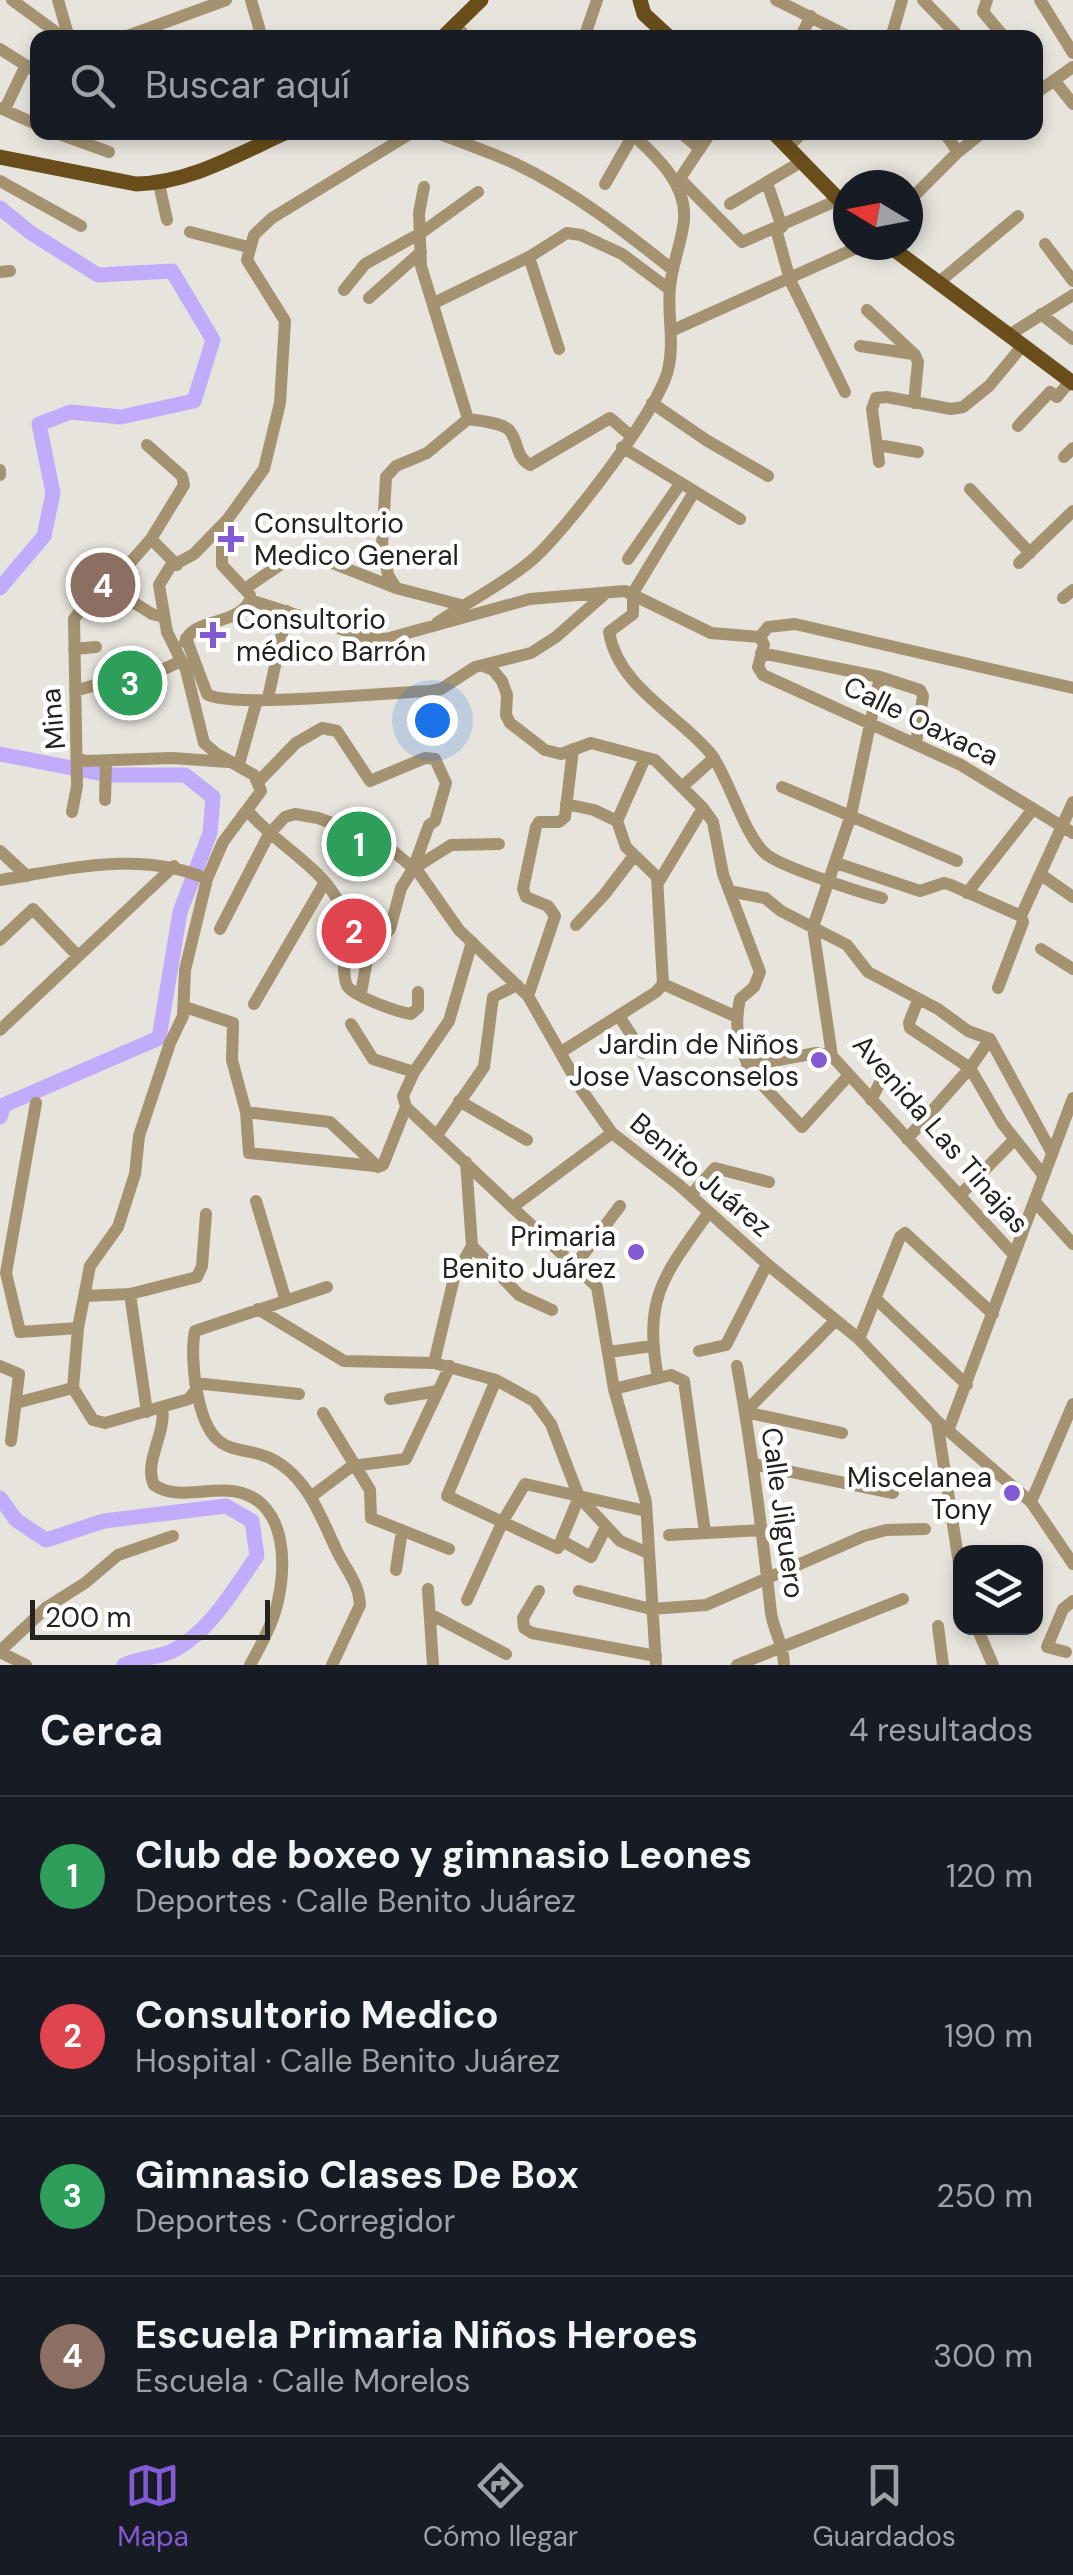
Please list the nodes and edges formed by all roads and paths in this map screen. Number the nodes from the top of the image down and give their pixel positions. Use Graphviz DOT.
graph roads {
  1 [pos="12,0"];
  2 [pos="58,0"];
  3 [pos="226,0"];
  4 [pos="481,0"];
  5 [pos="494,0"];
  6 [pos="597,0"];
  7 [pos="640,0"];
  8 [pos="776,0"];
  9 [pos="902,0"];
  10 [pos="923,0"];
  11 [pos="1040,0"];
  12 [pos="255,1"];
  13 [pos="985,3"];
  14 [pos="812,16"];
  15 [pos="55,30"];
  16 [pos="64,30"];
  17 [pos="144,30"];
  18 [pos="260,30"];
  19 [pos="450,30"];
  20 [pos="466,30"];
  21 [pos="587,30"];
  22 [pos="661,30"];
  23 [pos="804,30"];
  24 [pos="837,30"];
  25 [pos="893,30"];
  26 [pos="952,30"];
  27 [pos="998,30"];
  28 [pos="0,49"];
  29 [pos="1073,52"];
  30 [pos="1073,67"];
  31 [pos="30,68"];
  32 [pos="30,72"];
  33 [pos="1054,80"];
  34 [pos="1043,88"];
  35 [pos="1073,104"];
  36 [pos="2,109"];
  37 [pos="30,121"];
  38 [pos="76,140"];
  39 [pos="246,140"];
  40 [pos="270,140"];
  41 [pos="400,140"];
  42 [pos="455,140"];
  43 [pos="629,140"];
  44 [pos="638,140"];
  45 [pos="689,140"];
  46 [pos="706,140"];
  47 [pos="781,140"];
  48 [pos="795,140"];
  49 [pos="950,140"];
  50 [pos="973,140"];
  51 [pos="0,147"];
  52 [pos="788,147"];
  53 [pos="700,149"];
  54 [pos="109,152"];
  55 [pos="958,152"];
  56 [pos="0,157"];
  57 [pos="801,162"];
  58 [pos="0,181"];
  59 [pos="678,182"];
  60 [pos="767,183"];
  61 [pos="158,184"];
  62 [pos="605,184"];
  63 [pos="424,187"];
  64 [pos="923,187"];
  65 [pos="478,192"];
  66 [pos="833,194"];
  67 [pos="730,204"];
  68 [pos="833,208"];
  69 [pos="1018,216"];
  70 [pos="167,220"];
  71 [pos="81,226"];
  72 [pos="779,228"];
  73 [pos="190,232"];
  74 [pos="420,233"];
  75 [pos="1045,244"];
  76 [pos="248,248"];
  77 [pos="420,252"];
  78 [pos="529,257"];
  79 [pos="833,259"];
  80 [pos="908,260"];
  81 [pos="673,270"];
  82 [pos="790,280"];
  83 [pos="1073,280"];
  84 [pos="938,283"];
  85 [pos="669,289"];
  86 [pos="344,290"];
  87 [pos="1073,295"];
  88 [pos="369,298"];
  89 [pos="434,303"];
  90 [pos="867,310"];
  91 [pos="1041,314"];
  92 [pos="672,330"];
  93 [pos="1009,335"];
  94 [pos="1073,339"];
  95 [pos="1023,345"];
  96 [pos="860,346"];
  97 [pos="559,349"];
  98 [pos="915,354"];
  99 [pos="1072,382"];
  100 [pos="845,392"];
  101 [pos="914,402"];
  102 [pos="652,403"];
  103 [pos="468,418"];
  104 [pos="1018,426"];
  105 [pos="627,441"];
  106 [pos="147,444"];
  107 [pos="878,446"];
  108 [pos="918,452"];
  109 [pos="880,462"];
  110 [pos="768,476"];
  111 [pos="680,484"];
  112 [pos="970,489"];
  113 [pos="694,492"];
  114 [pos="1073,511"];
  115 [pos="740,519"];
  116 [pos="227,520"];
  117 [pos="151,539"];
  118 [pos="628,559"];
  119 [pos="177,565"];
  120 [pos="396,588"];
  121 [pos="608,592"];
  122 [pos="248,594"];
  123 [pos="633,594"];
  124 [pos="100,596"];
  125 [pos="461,605"];
  126 [pos="288,611"];
  127 [pos="164,617"];
  128 [pos="437,623"];
  129 [pos="760,637"];
  130 [pos="186,638"];
  131 [pos="96,647"];
  132 [pos="74,649"];
  133 [pos="762,653"];
  134 [pos="181,661"];
  135 [pos="484,666"];
  136 [pos="880,676"];
  137 [pos="134,683"];
  138 [pos="1073,688"];
  139 [pos="74,691"];
  140 [pos="263,699"];
  141 [pos="136,701"];
  142 [pos="871,723"];
  143 [pos="916,743"];
  144 [pos="574,749"];
  145 [pos="645,758"];
  146 [pos="714,758"];
  147 [pos="235,762"];
  148 [pos="77,765"];
  149 [pos="105,769"];
  150 [pos="259,781"];
  151 [pos="683,786"];
  152 [pos="782,787"];
  153 [pos="105,800"];
  154 [pos="1073,802"];
  155 [pos="566,804"];
  156 [pos="703,808"];
  157 [pos="1032,809"];
  158 [pos="248,810"];
  159 [pos="72,812"];
  160 [pos="851,815"];
  161 [pos="617,822"];
  162 [pos="1067,829"];
  163 [pos="269,834"];
  164 [pos="499,844"];
  165 [pos="0,852"];
  166 [pos="633,857"];
  167 [pos="957,861"];
  168 [pos="836,862"];
  169 [pos="174,866"];
  170 [pos="412,869"];
  171 [pos="1040,874"];
  172 [pos="28,876"];
  173 [pos="207,879"];
  174 [pos="0,880"];
  175 [pos="830,880"];
  176 [pos="325,882"];
  177 [pos="658,882"];
  178 [pos="729,891"];
  179 [pos="967,893"];
  180 [pos="1073,897"];
  181 [pos="882,898"];
  182 [pos="1021,916"];
  183 [pos="576,925"];
  184 [pos="812,927"];
  185 [pos="220,930"];
  186 [pos="0,940"];
  187 [pos="472,942"];
  188 [pos="1040,948"];
  189 [pos="76,955"];
  190 [pos="1073,969"];
  191 [pos="664,984"];
  192 [pos="517,985"];
  193 [pos="998,988"];
  194 [pos="418,992"];
  195 [pos="361,993"];
  196 [pos="528,996"];
  197 [pos="918,1000"];
  198 [pos="254,1004"];
  199 [pos="186,1007"];
  200 [pos="619,1016"];
  201 [pos="737,1016"];
  202 [pos="351,1024"];
  203 [pos="0,1030"];
  204 [pos="990,1039"];
  205 [pos="561,1052"];
  206 [pos="643,1052"];
  207 [pos="832,1056"];
  208 [pos="747,1066"];
  209 [pos="970,1068"];
  210 [pos="409,1070"];
  211 [pos="849,1075"];
  212 [pos="884,1075"];
  213 [pos="1073,1098"];
  214 [pos="871,1100"];
  215 [pos="459,1101"];
  216 [pos="36,1103"];
  217 [pos="406,1107"];
  218 [pos="246,1112"];
  219 [pos="612,1133"];
  220 [pos="437,1134"];
  221 [pos="907,1138"];
  222 [pos="527,1140"];
  223 [pos="1014,1140"];
  224 [pos="1052,1151"];
  225 [pos="466,1162"];
  226 [pos="374,1166"];
  227 [pos="1044,1176"];
  228 [pos="769,1182"];
  229 [pos="961,1194"];
  230 [pos="690,1195"];
  231 [pos="256,1202"];
  232 [pos="1034,1202"];
  233 [pos="514,1206"];
  234 [pos="620,1206"];
  235 [pos="708,1212"];
  236 [pos="206,1214"];
  237 [pos="1073,1244"];
  238 [pos="472,1246"];
  239 [pos="1014,1255"];
  240 [pos="576,1264"];
  241 [pos="767,1264"];
  242 [pos="327,1287"];
  243 [pos="130,1294"];
  244 [pos="85,1296"];
  245 [pos="876,1300"];
  246 [pos="286,1301"];
  247 [pos="258,1309"];
  248 [pos="552,1310"];
  249 [pos="993,1314"];
  250 [pos="836,1320"];
  251 [pos="78,1328"];
  252 [pos="859,1339"];
  253 [pos="652,1346"];
  254 [pos="699,1351"];
  255 [pos="608,1352"];
  256 [pos="434,1362"];
  257 [pos="0,1366"];
  258 [pos="450,1366"];
  259 [pos="737,1366"];
  260 [pos="658,1378"];
  261 [pos="496,1380"];
  262 [pos="967,1385"];
  263 [pos="196,1386"];
  264 [pos="74,1388"];
  265 [pos="614,1389"];
  266 [pos="438,1391"];
  267 [pos="300,1394"];
  268 [pos="390,1399"];
  269 [pos="16,1403"];
  270 [pos="1073,1404"];
  271 [pos="162,1408"];
  272 [pos="147,1412"];
  273 [pos="745,1412"];
  274 [pos="322,1413"];
  275 [pos="943,1426"];
  276 [pos="842,1433"];
  277 [pos="12,1441"];
  278 [pos="752,1464"];
  279 [pos="352,1466"];
  280 [pos="893,1494"];
  281 [pos="312,1496"];
  282 [pos="579,1496"];
  283 [pos="1031,1502"];
  284 [pos="646,1511"];
  285 [pos="503,1521"];
  286 [pos="606,1527"];
  287 [pos="926,1529"];
  288 [pos="402,1530"];
  289 [pos="763,1530"];
  290 [pos="705,1532"];
  291 [pos="668,1535"];
  292 [pos="172,1536"];
  293 [pos="560,1544"];
  294 [pos="957,1545"];
  295 [pos="450,1549"];
  296 [pos="646,1552"];
  297 [pos="1073,1564"];
  298 [pos="396,1570"];
  299 [pos="768,1579"];
  300 [pos="428,1589"];
  301 [pos="539,1591"];
  302 [pos="579,1591"];
  303 [pos="903,1599"];
  304 [pos="467,1600"];
  305 [pos="1073,1602"];
  306 [pos="651,1609"];
  307 [pos="430,1614"];
  308 [pos="938,1626"];
  309 [pos="980,1635"];
  310 [pos="784,1646"];
  311 [pos="0,1652"];
  312 [pos="1066,1652"];
  313 [pos="506,1654"];
  314 [pos="656,1660"];
  315 [pos="26,1665"];
  316 [pos="250,1665"];
  317 [pos="332,1665"];
  318 [pos="432,1665"];
  319 [pos="737,1665"];
  320 [pos="784,1665"];
  321 [pos="943,1665"];
  322 [pos="992,1665"];
  1 -- 15 [label="street"];
  2 -- 16 [label="street"];
  3 -- 17 [label="street"];
  4 -- 19 [label="main road"];
  5 -- 20 [label="main road"];
  6 -- 21 [label="street"];
  7 -- 22 [label="main road"];
  8 -- 14 [label="street"];
  9 -- 25 [label="street"];
  10 -- 26 [label="street"];
  11 -- 29 [label="street"];
  12 -- 18 [label="street"];
  13 -- 27 [label="street"];
  14 -- 23 [label="street"];
  14 -- 24 [label="street"];
  28 -- 31 [label="street"];
  30 -- 33 [label="street"];
  32 -- 36 [label="street"];
  33 -- 34 [label="street"];
  33 -- 35 [label="street"];
  36 -- 37 [label="street"];
  38 -- 54 [label="street"];
  39 -- 51 [label="main road"];
  40 -- 61 [label="main road"];
  41 -- 76 [label="street"];
  42 -- 81 [label="street"];
  43 -- 62 [label="street"];
  44 -- 59 [label="street"];
  45 -- 53 [label="street"];
  46 -- 53 [label="street"];
  47 -- 52 [label="main road"];
  48 -- 52 [label="street"];
  49 -- 55 [label="street"];
  50 -- 55 [label="street"];
  52 -- 57 [label="main road"];
  53 -- 59 [label="street"];
  55 -- 64 [label="street"];
  56 -- 61 [label="main road"];
  57 -- 60 [label="street"];
  57 -- 66 [label="main road"];
  58 -- 71 [label="street"];
  59 -- 72 [label="street"];
  59 -- 81 [label="street"];
  60 -- 67 [label="street"];
  60 -- 72 [label="street"];
  61 -- 70 [label="street"];
  63 -- 74 [label="street"];
  65 -- 74 [label="street"];
  68 -- 72 [label="street"];
  69 -- 84 [label="street"];
  72 -- 82 [label="street"];
  73 -- 76 [label="street"];
  74 -- 77 [label="street"];
  74 -- 86 [label="street"];
  75 -- 83 [label="street"];
  76 -- 116 [label="street"];
  77 -- 88 [label="street"];
  77 -- 89 [label="street"];
  78 -- 85 [label="street"];
  78 -- 89 [label="street"];
  78 -- 97 [label="street"];
  79 -- 82 [label="street"];
  80 -- 84 [label="main road"];
  81 -- 85 [label="street"];
  82 -- 92 [label="street"];
  82 -- 100 [label="street"];
  84 -- 93 [label="main road"];
  85 -- 92 [label="street"];
  87 -- 91 [label="street"];
  89 -- 103 [label="street"];
  90 -- 98 [label="street"];
  91 -- 93 [label="street"];
  91 -- 94 [label="street"];
  92 -- 102 [label="street"];
  93 -- 95 [label="main road"];
  95 -- 99 [label="main road"];
  95 -- 101 [label="street"];
  96 -- 98 [label="street"];
  98 -- 101 [label="street"];
  99 -- 104 [label="street"];
  101 -- 107 [label="street"];
  102 -- 105 [label="street"];
  102 -- 110 [label="street"];
  103 -- 105 [label="street"];
  103 -- 120 [label="street"];
  105 -- 111 [label="street"];
  105 -- 125 [label="street"];
  106 -- 117 [label="street"];
  107 -- 108 [label="street"];
  107 -- 109 [label="street"];
  111 -- 113 [label="street"];
  111 -- 118 [label="street"];
  112 -- 114 [label="street"];
  113 -- 115 [label="street"];
  113 -- 123 [label="street"];
  116 -- 119 [label="street"];
  116 -- 122 [label="street"];
  117 -- 119 [label="street"];
  117 -- 124 [label="street"];
  119 -- 127 [label="street"];
  120 -- 122 [label="street"];
  120 -- 125 [label="street"];
  121 -- 123 [label="street"];
  121 -- 128 [label="street"];
  121 -- 135 [label="street"];
  122 -- 126 [label="street"];
  122 -- 130 [label="street"];
  123 -- 129 [label="street"];
  123 -- 146 [label="street"];
  124 -- 127 [label="street"];
  124 -- 132 [label="street, Mina"];
  125 -- 128 [label="street"];
  126 -- 128 [label="street"];
  126 -- 140 [label="street"];
  127 -- 134 [label="street"];
  129 -- 133 [label="street"];
  129 -- 138 [label="street"];
  130 -- 134 [label="street"];
  130 -- 140 [label="street"];
  131 -- 132 [label="street"];
  132 -- 139 [label="street, Mina"];
  133 -- 136 [label="street, Calle Oaxaca"];
  133 -- 142 [label="street, Calle Oaxaca"];
  134 -- 137 [label="street"];
  134 -- 147 [label="street"];
  135 -- 140 [label="street"];
  135 -- 144 [label="street"];
  136 -- 142 [label="street"];
  136 -- 143 [label="street, Calle Oaxaca"];
  137 -- 139 [label="street"];
  137 -- 141 [label="street"];
  139 -- 148 [label="street, Mina"];
  140 -- 147 [label="street"];
  142 -- 143 [label="street, Calle Oaxaca"];
  142 -- 160 [label="street"];
  143 -- 157 [label="street, Calle Oaxaca"];
  144 -- 145 [label="street"];
  144 -- 155 [label="street"];
  145 -- 151 [label="street"];
  145 -- 161 [label="street"];
  146 -- 151 [label="street"];
  146 -- 175 [label="street"];
  147 -- 149 [label="street, Mina"];
  147 -- 150 [label="street"];
  148 -- 149 [label="street, Mina"];
  148 -- 159 [label="street"];
  149 -- 153 [label="street"];
  150 -- 158 [label="street"];
  150 -- 170 [label="street"];
  151 -- 156 [label="street"];
  152 -- 160 [label="street"];
  154 -- 162 [label="street"];
  155 -- 161 [label="street"];
  155 -- 196 [label="street"];
  156 -- 177 [label="street"];
  156 -- 178 [label="street"];
  157 -- 162 [label="street, Calle Oaxaca"];
  157 -- 179 [label="street"];
  158 -- 163 [label="street"];
  158 -- 173 [label="street"];
  160 -- 167 [label="street"];
  160 -- 168 [label="street"];
  161 -- 166 [label="street"];
  162 -- 171 [label="street"];
  163 -- 170 [label="street, Benito Juárez"];
  163 -- 176 [label="street"];
  163 -- 185 [label="street"];
  164 -- 170 [label="street"];
  165 -- 172 [label="street"];
  166 -- 177 [label="street"];
  166 -- 183 [label="street"];
  168 -- 175 [label="street"];
  168 -- 179 [label="street"];
  169 -- 172 [label="street"];
  169 -- 173 [label="street"];
  169 -- 189 [label="street"];
  170 -- 187 [label="street, Benito Juárez"];
  170 -- 195 [label="street"];
  171 -- 180 [label="street"];
  171 -- 182 [label="street"];
  172 -- 174 [label="street"];
  173 -- 199 [label="street"];
  175 -- 181 [label="street"];
  175 -- 184 [label="street"];
  176 -- 195 [label="street"];
  176 -- 198 [label="street"];
  177 -- 191 [label="street"];
  178 -- 184 [label="street"];
  178 -- 201 [label="street"];
  179 -- 182 [label="street"];
  182 -- 193 [label="street"];
  184 -- 197 [label="street"];
  184 -- 207 [label="street, Avenida Las Tinajas"];
  186 -- 189 [label="street"];
  187 -- 192 [label="street, Benito Juárez"];
  187 -- 210 [label="street"];
  188 -- 190 [label="street"];
  189 -- 203 [label="street"];
  191 -- 200 [label="street"];
  191 -- 201 [label="street"];
  192 -- 196 [label="street, Benito Juárez"];
  192 -- 215 [label="street"];
  194 -- 195 [label="street"];
  196 -- 205 [label="street, Benito Juárez"];
  197 -- 204 [label="street"];
  197 -- 209 [label="street"];
  199 -- 218 [label="street"];
  199 -- 244 [label="street"];
  200 -- 205 [label="street"];
  200 -- 206 [label="street"];
  201 -- 208 [label="street"];
  202 -- 210 [label="street"];
  204 -- 209 [label="street"];
  204 -- 224 [label="street"];
  205 -- 219 [label="street, Benito Juárez"];
  207 -- 208 [label="street"];
  207 -- 211 [label="street, Avenida Las Tinajas"];
  208 -- 211 [label="street"];
  209 -- 221 [label="street"];
  209 -- 223 [label="street"];
  210 -- 217 [label="street"];
  211 -- 214 [label="street, Avenida Las Tinajas"];
  212 -- 214 [label="street"];
  213 -- 224 [label="street"];
  214 -- 221 [label="street, Avenida Las Tinajas"];
  215 -- 220 [label="street"];
  215 -- 222 [label="street"];
  216 -- 251 [label="street"];
  217 -- 220 [label="street"];
  217 -- 226 [label="street"];
  218 -- 226 [label="street"];
  218 -- 226 [label="street"];
  219 -- 230 [label="street, Benito Juárez"];
  219 -- 233 [label="street"];
  220 -- 225 [label="street"];
  221 -- 229 [label="street, Avenida Las Tinajas"];
  223 -- 227 [label="street"];
  223 -- 229 [label="street"];
  224 -- 227 [label="street"];
  225 -- 233 [label="street"];
  225 -- 238 [label="street"];
  227 -- 232 [label="street"];
  228 -- 230 [label="street"];
  229 -- 239 [label="street, Avenida Las Tinajas"];
  230 -- 235 [label="street, Benito Juárez"];
  231 -- 246 [label="street"];
  232 -- 237 [label="street"];
  232 -- 239 [label="street"];
  233 -- 240 [label="street"];
  234 -- 240 [label="street"];
  235 -- 241 [label="street, Benito Juárez"];
  235 -- 253 [label="street"];
  236 -- 243 [label="street"];
  238 -- 248 [label="street"];
  238 -- 256 [label="street"];
  239 -- 249 [label="street"];
  240 -- 255 [label="street"];
  241 -- 250 [label="street, Benito Juárez"];
  241 -- 254 [label="street"];
  242 -- 246 [label="street"];
  243 -- 244 [label="street"];
  243 -- 272 [label="street"];
  244 -- 251 [label="street"];
  245 -- 249 [label="street"];
  245 -- 252 [label="street"];
  245 -- 262 [label="street"];
  246 -- 247 [label="street"];
  247 -- 256 [label="street"];
  247 -- 263 [label="street"];
  249 -- 262 [label="street"];
  250 -- 252 [label="street, Benito Juárez"];
  250 -- 273 [label="street"];
  251 -- 264 [label="street"];
  252 -- 275 [label="street, Benito Juárez"];
  253 -- 255 [label="street"];
  253 -- 260 [label="street"];
  255 -- 265 [label="street"];
  256 -- 258 [label="street"];
  257 -- 269 [label="street"];
  258 -- 261 [label="street"];
  258 -- 266 [label="street"];
  259 -- 273 [label="street, Calle Jilguero"];
  260 -- 265 [label="street"];
  260 -- 290 [label="street"];
  261 -- 282 [label="street"];
  261 -- 285 [label="street"];
  262 -- 275 [label="street"];
  263 -- 267 [label="street"];
  263 -- 271 [label="street"];
  263 -- 281 [label="street"];
  264 -- 269 [label="street"];
  264 -- 272 [label="street"];
  265 -- 284 [label="street"];
  266 -- 268 [label="street"];
  266 -- 279 [label="street"];
  269 -- 277 [label="street"];
  270 -- 283 [label="street"];
  271 -- 272 [label="street"];
  271 -- 316 [label="street"];
  273 -- 276 [label="street"];
  273 -- 278 [label="street, Calle Jilguero"];
  274 -- 279 [label="street"];
  275 -- 283 [label="street, Benito Juárez"];
  275 -- 294 [label="street"];
  278 -- 280 [label="street"];
  278 -- 289 [label="street, Calle Jilguero"];
  279 -- 281 [label="street"];
  279 -- 288 [label="street"];
  281 -- 317 [label="street"];
  282 -- 284 [label="street"];
  282 -- 285 [label="street"];
  282 -- 286 [label="street"];
  282 -- 293 [label="street"];
  283 -- 297 [label="street, Benito Juárez"];
  284 -- 296 [label="street"];
  285 -- 293 [label="street"];
  285 -- 304 [label="street"];
  286 -- 293 [label="street"];
  286 -- 296 [label="street"];
  287 -- 299 [label="street"];
  288 -- 295 [label="street"];
  288 -- 298 [label="street"];
  289 -- 290 [label="street"];
  289 -- 299 [label="street, Calle Jilguero"];
  290 -- 291 [label="street"];
  292 -- 311 [label="street"];
  296 -- 306 [label="street"];
  299 -- 306 [label="street"];
  299 -- 310 [label="street, Calle Jilguero"];
  300 -- 307 [label="street"];
  301 -- 314 [label="street"];
  302 -- 306 [label="street"];
  303 -- 310 [label="street"];
  305 -- 312 [label="street"];
  306 -- 314 [label="street"];
  307 -- 313 [label="street"];
  307 -- 318 [label="street"];
  308 -- 321 [label="street"];
  309 -- 322 [label="street"];
  310 -- 319 [label="street"];
  310 -- 320 [label="street, Calle Jilguero"];
  311 -- 315 [label="street"];
}
